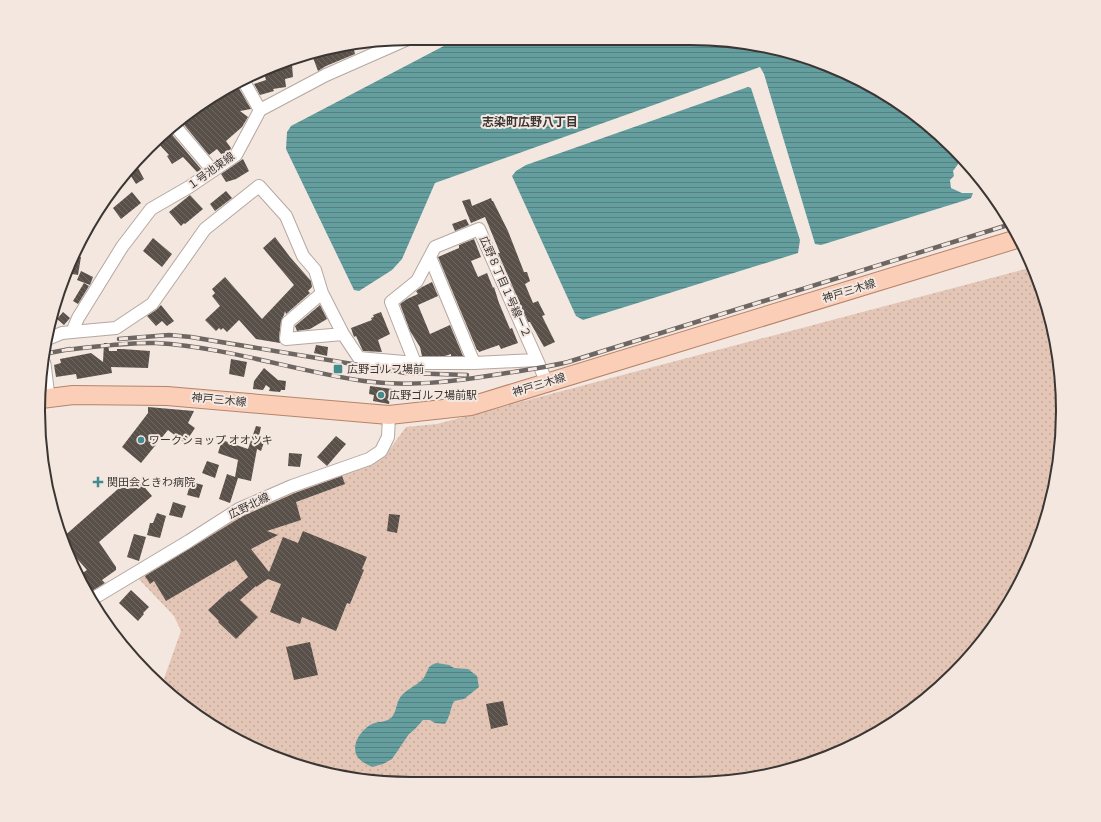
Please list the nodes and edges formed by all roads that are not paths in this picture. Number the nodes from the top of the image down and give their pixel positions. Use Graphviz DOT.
graph roads {
  1 [pos="392,46"];
  2 [pos="246,85"];
  3 [pos="260,110"];
  4 [pos="178,129"];
  5 [pos="213,171"];
  6 [pos="1013,240"];
  7 [pos="430,257"];
  8 [pos="322,293"];
  9 [pos="72,332"];
  10 [pos="343,334"];
  11 [pos="53,337"];
  12 [pos="537,360"];
  13 [pos="415,363"];
  14 [pos="474,363"];
  15 [pos="547,383"];
  16 [pos="46,398"];
  17 [pos="389,415"];
  18 [pos="96,597"];
  1 -- 3 [label="street"];
  2 -- 3 [label="street"];
  3 -- 5 [label="street, １号池東線"];
  4 -- 5 [label="street"];
  5 -- 9 [label="street, １号池東線"];
  6 -- 15 [label="main road, 神戸三木線"];
  7 -- 12 [label="street, 広野８丁目１号線ー２"];
  7 -- 13 [label="street, 広野８丁目１号線ー２"];
  7 -- 14 [label="street"];
  8 -- 9 [label="street"];
  8 -- 10 [label="street"];
  8 -- 10 [label="street"];
  9 -- 11 [label="street"];
  10 -- 13 [label="street"];
  12 -- 14 [label="street"];
  12 -- 15 [label="street"];
  13 -- 14 [label="street"];
  15 -- 17 [label="main road, 神戸三木線"];
  16 -- 17 [label="main road, 神戸三木線"];
  17 -- 18 [label="street, 広野北線"];
}
